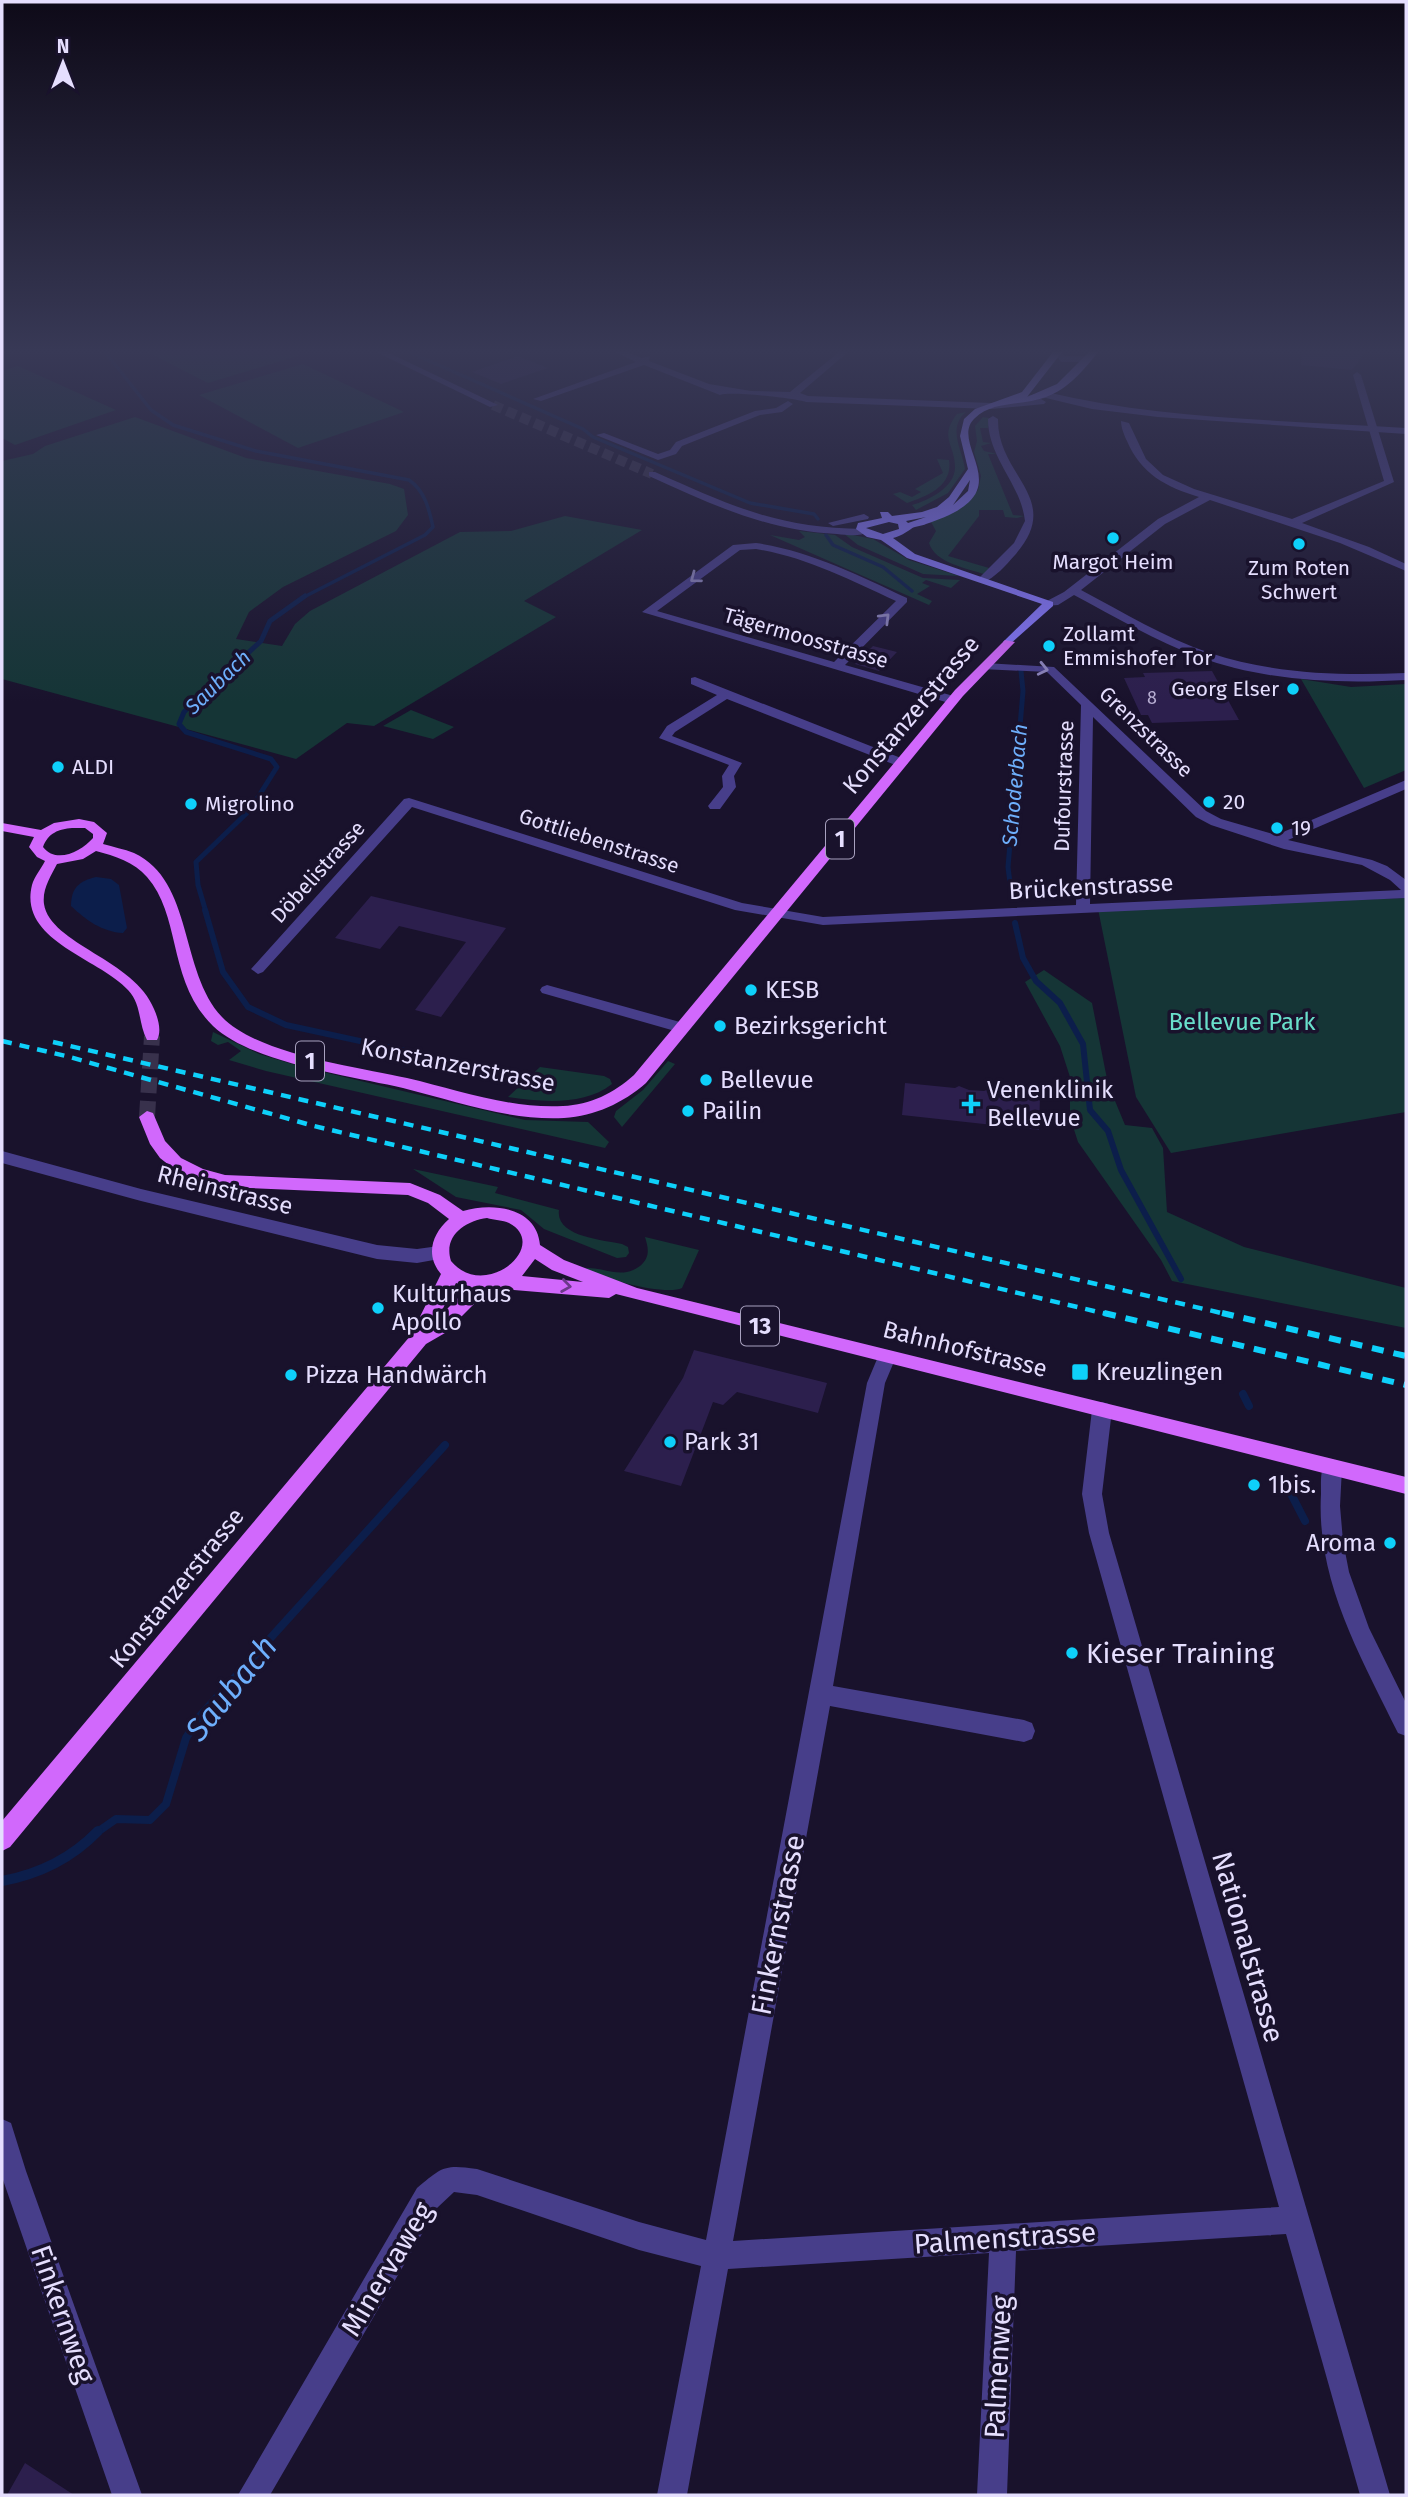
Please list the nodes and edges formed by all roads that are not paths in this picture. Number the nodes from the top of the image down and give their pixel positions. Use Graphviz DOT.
graph roads {
  1 [pos="1008,469"];
  2 [pos="1149,469"];
  3 [pos="1389,469"];
  4 [pos="972,471"];
  5 [pos="652,474"];
  6 [pos="1206,498"];
  7 [pos="887,517"];
  8 [pos="864,524"];
  9 [pos="1290,524"];
  10 [pos="902,531"];
  11 [pos="884,537"];
  12 [pos="937,565"];
  13 [pos="1406,568"];
  14 [pos="982,580"];
  15 [pos="1074,591"];
  16 [pos="1049,604"];
  17 [pos="837,666"];
  18 [pos="985,667"];
  19 [pos="1406,677"];
  20 [pos="695,681"];
  21 [pos="726,694"];
  22 [pos="953,701"];
  23 [pos="1087,705"];
  24 [pos="902,763"];
  25 [pos="1406,784"];
  26 [pos="409,802"];
  27 [pos="715,806"];
  28 [pos="2,827"];
  29 [pos="43,834"];
  30 [pos="1278,841"];
  31 [pos="96,846"];
  32 [pos="53,859"];
  33 [pos="1406,887"];
  34 [pos="1406,894"];
  35 [pos="1085,910"];
  36 [pos="778,914"];
  37 [pos="258,969"];
  38 [pos="547,990"];
  39 [pos="682,1028"];
  40 [pos="152,1035"];
  41 [pos="147,1117"];
  42 [pos="2,1157"];
  43 [pos="461,1219"];
  44 [pos="533,1249"];
  45 [pos="439,1253"];
  46 [pos="450,1273"];
  47 [pos="491,1282"];
  48 [pos="634,1294"];
  49 [pos="419,1339"];
  50 [pos="887,1357"];
  51 [pos="1102,1410"];
  52 [pos="1331,1477"];
  53 [pos="1406,1486"];
  54 [pos="821,1694"];
  55 [pos="1406,1725"];
  56 [pos="1024,1731"];
  57 [pos="2,1839"];
  58 [pos="2,2132"];
  59 [pos="1295,2220"];
  60 [pos="1003,2239"];
  61 [pos="715,2256"];
  62 [pos="127,2495"];
  63 [pos="253,2495"];
  64 [pos="672,2495"];
  65 [pos="992,2495"];
  66 [pos="1375,2495"];
  1 -- 14 [label="street"];
  2 -- 6 [label="street"];
  3 -- 9 [label="street"];
  4 -- 7 [label="main road"];
  4 -- 10 [label="main road"];
  5 -- 8 [label="street"];
  6 -- 9 [label="street"];
  6 -- 15 [label="street"];
  7 -- 8 [label="main road"];
  7 -- 10 [label="main road"];
  8 -- 11 [label="main road"];
  9 -- 13 [label="street"];
  10 -- 11 [label="main road"];
  10 -- 12 [label="main road"];
  11 -- 12 [label="main road"];
  12 -- 14 [label="main road"];
  14 -- 16 [label="main road"];
  15 -- 16 [label="street"];
  15 -- 19 [label="street"];
  16 -- 18 [label="main road, Konstanzerstrasse / 1"];
  17 -- 17 [label="street, Tägermoosstrasse, one-way"];
  17 -- 22 [label="street, Tägermoosstrasse"];
  18 -- 22 [label="main road, Konstanzerstrasse / 1"];
  18 -- 23 [label="street, Grenzstrasse, one-way"];
  20 -- 21 [label="street"];
  21 -- 24 [label="street"];
  21 -- 27 [label="street"];
  22 -- 24 [label="main road, Konstanzerstrasse / 1"];
  23 -- 30 [label="street, Grenzstrasse"];
  23 -- 35 [label="street, Dufourstrasse"];
  24 -- 36 [label="main road, Konstanzerstrasse / 1"];
  25 -- 30 [label="street"];
  26 -- 36 [label="street, Gottliebenstrasse"];
  26 -- 37 [label="street, Döbelistrasse"];
  28 -- 29 [label="main road"];
  29 -- 31 [label="main road"];
  29 -- 32 [label="main road"];
  30 -- 33 [label="street, Grenzstrasse"];
  31 -- 32 [label="main road"];
  31 -- 39 [label="main road, Konstanzerstrasse / 1"];
  32 -- 40 [label="main road"];
  34 -- 35 [label="street, Brückenstrasse"];
  35 -- 36 [label="street, Brückenstrasse"];
  36 -- 39 [label="main road, Konstanzerstrasse / 1"];
  38 -- 39 [label="street"];
  41 -- 43 [label="main road"];
  42 -- 45 [label="street, Rheinstrasse"];
  43 -- 44 [label="main road"];
  43 -- 45 [label="main road"];
  44 -- 47 [label="main road"];
  44 -- 48 [label="main road, Bahnhofstrasse / 13"];
  45 -- 46 [label="main road"];
  46 -- 47 [label="main road"];
  46 -- 49 [label="main road, Konstanzerstrasse"];
  47 -- 48 [label="main road, Bahnhofstrasse / 13, one-way"];
  47 -- 49 [label="main road, Konstanzerstrasse"];
  48 -- 50 [label="main road, Bahnhofstrasse / 13"];
  49 -- 57 [label="main road, Konstanzerstrasse"];
  50 -- 51 [label="main road, Bahnhofstrasse / 13"];
  50 -- 54 [label="street, Finkernstrasse"];
  51 -- 52 [label="main road, Bahnhofstrasse / 13"];
  51 -- 59 [label="street, Nationalstrasse"];
  52 -- 53 [label="main road, Bahnhofstrasse / 13"];
  52 -- 55 [label="street"];
  54 -- 56 [label="street"];
  54 -- 61 [label="street, Finkernstrasse"];
  58 -- 62 [label="street, Finkernweg"];
  59 -- 60 [label="street, Palmenstrasse"];
  59 -- 66 [label="street, Nationalstrasse"];
  60 -- 61 [label="street, Palmenstrasse"];
  60 -- 65 [label="street, Palmenweg"];
  61 -- 63 [label="street, Minervaweg"];
  61 -- 64 [label="street, Finkernstrasse"];
}
